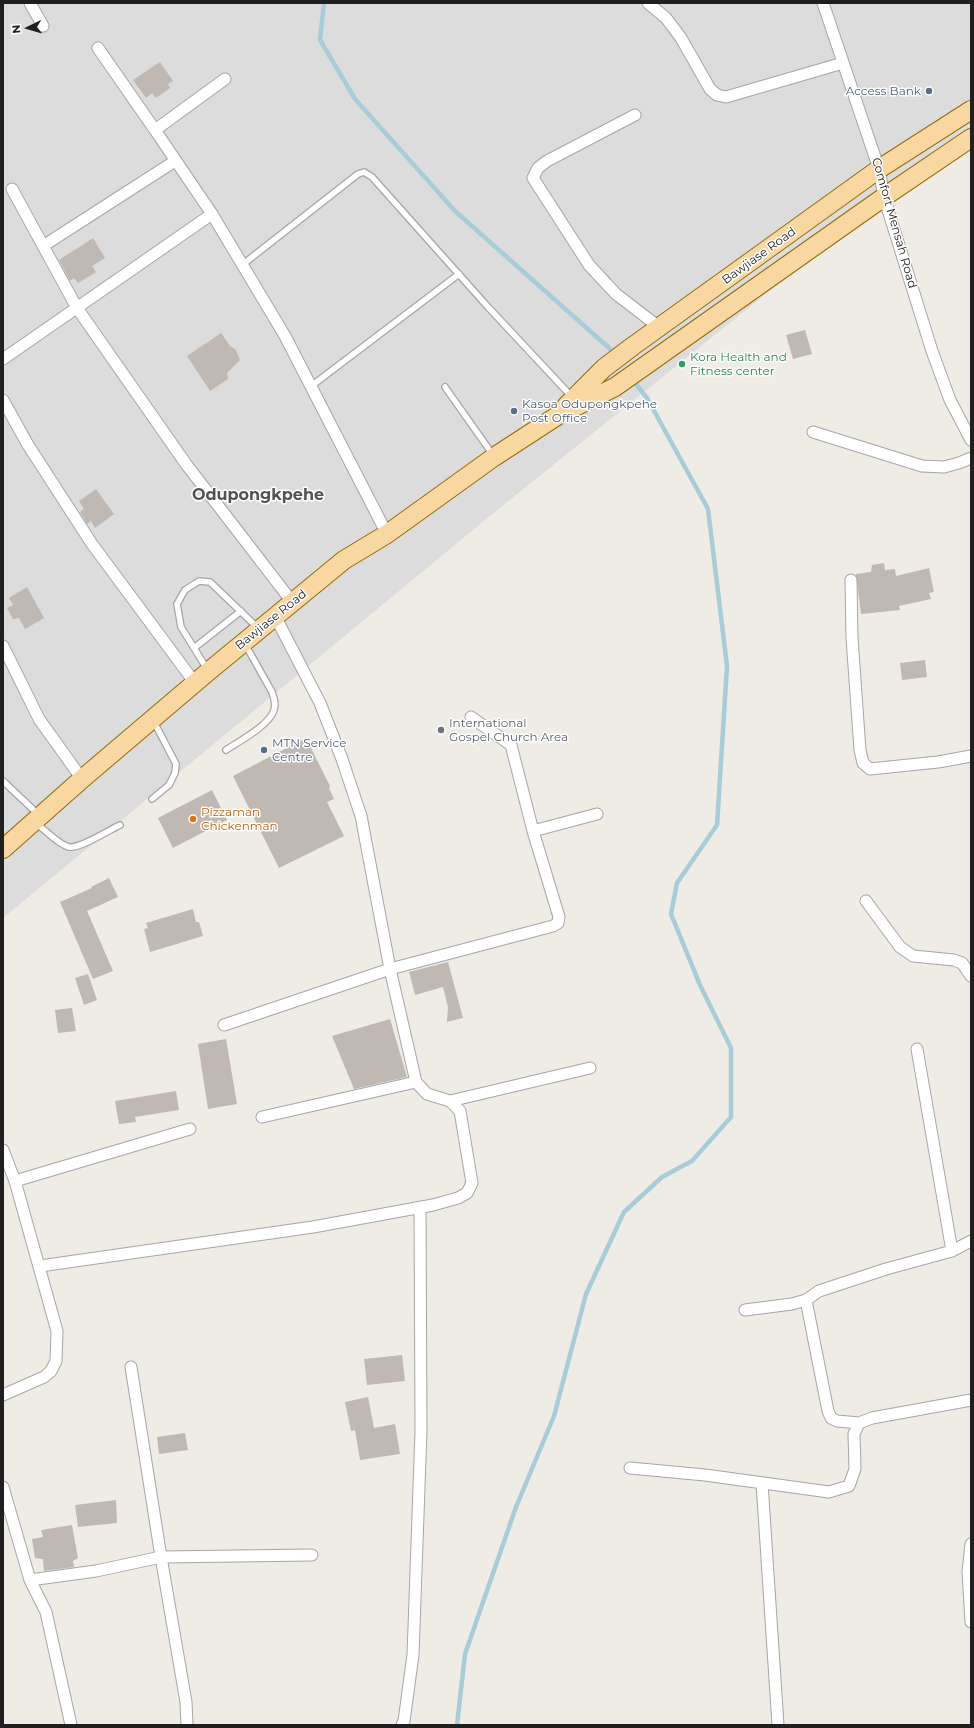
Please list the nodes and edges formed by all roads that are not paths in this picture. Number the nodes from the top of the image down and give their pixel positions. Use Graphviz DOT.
graph roads {
  1 [pos="30,3"];
  2 [pos="648,3"];
  3 [pos="823,3"];
  4 [pos="43,26"];
  5 [pos="98,48"];
  6 [pos="843,63"];
  7 [pos="225,79"];
  8 [pos="971,110"];
  9 [pos="635,115"];
  10 [pos="155,130"];
  11 [pos="971,138"];
  12 [pos="175,161"];
  13 [pos="879,169"];
  14 [pos="12,189"];
  15 [pos="884,197"];
  16 [pos="212,214"];
  17 [pos="43,246"];
  18 [pos="242,265"];
  19 [pos="459,274"];
  20 [pos="77,308"];
  21 [pos="659,327"];
  22 [pos="3,359"];
  23 [pos="310,387"];
  24 [pos="445,387"];
  25 [pos="574,398"];
  26 [pos="3,400"];
  27 [pos="557,416"];
  28 [pos="813,432"];
  29 [pos="971,440"];
  30 [pos="494,457"];
  31 [pos="971,458"];
  32 [pos="387,534"];
  33 [pos="851,580"];
  34 [pos="293,603"];
  35 [pos="241,611"];
  36 [pos="275,616"];
  37 [pos="259,628"];
  38 [pos="244,641"];
  39 [pos="3,646"];
  40 [pos="194,648"];
  41 [pos="202,677"];
  42 [pos="471,717"];
  43 [pos="153,720"];
  44 [pos="226,750"];
  45 [pos="971,756"];
  46 [pos="82,779"];
  47 [pos="3,781"];
  48 [pos="152,799"];
  49 [pos="597,814"];
  50 [pos="37,819"];
  51 [pos="120,825"];
  52 [pos="533,830"];
  53 [pos="3,849"];
  54 [pos="866,901"];
  55 [pos="390,969"];
  56 [pos="971,976"];
  57 [pos="224,1025"];
  58 [pos="917,1049"];
  59 [pos="590,1068"];
  60 [pos="416,1082"];
  61 [pos="450,1101"];
  62 [pos="262,1117"];
  63 [pos="190,1130"];
  64 [pos="3,1150"];
  65 [pos="15,1181"];
  66 [pos="420,1207"];
  67 [pos="971,1241"];
  68 [pos="952,1251"];
  69 [pos="40,1266"];
  70 [pos="806,1300"];
  71 [pos="745,1310"];
  72 [pos="131,1367"];
  73 [pos="3,1395"];
  74 [pos="971,1400"];
  75 [pos="859,1423"];
  76 [pos="630,1468"];
  77 [pos="762,1483"];
  78 [pos="3,1487"];
  79 [pos="971,1544"];
  80 [pos="312,1555"];
  81 [pos="160,1557"];
  82 [pos="30,1580"];
  83 [pos="971,1622"];
  84 [pos="71,1725"];
  85 [pos="187,1725"];
  86 [pos="402,1725"];
  87 [pos="778,1725"];
  1 -- 4 [label="street"];
  2 -- 6 [label="street"];
  3 -- 6 [label="street, Comfort Mensah Road"];
  5 -- 10 [label="street"];
  6 -- 13 [label="street, Comfort Mensah Road"];
  7 -- 10 [label="street"];
  8 -- 13 [label="main road, Bawjiase Road"];
  9 -- 21 [label="street"];
  10 -- 12 [label="street"];
  11 -- 15 [label="main road, Bawjiase Road"];
  12 -- 16 [label="street"];
  12 -- 17 [label="street"];
  13 -- 15 [label="street, Comfort Mensah Road"];
  13 -- 21 [label="main road, Bawjiase Road"];
  14 -- 17 [label="street"];
  15 -- 27 [label="main road, Bawjiase Road"];
  15 -- 29 [label="street, Comfort Mensah Road"];
  16 -- 18 [label="street"];
  16 -- 20 [label="street"];
  17 -- 20 [label="street"];
  18 -- 19 [label="lane"];
  18 -- 23 [label="street"];
  19 -- 23 [label="lane"];
  19 -- 25 [label="lane"];
  20 -- 22 [label="street"];
  20 -- 34 [label="street"];
  21 -- 25 [label="main road, Bawjiase Road"];
  23 -- 32 [label="street"];
  24 -- 30 [label="lane"];
  25 -- 27 [label="main road, Bawjiase Road"];
  26 -- 41 [label="street"];
  27 -- 30 [label="main road, Bawjiase Road"];
  28 -- 31 [label="street"];
  30 -- 32 [label="main road, Bawjiase Road"];
  32 -- 34 [label="main road, Bawjiase Road"];
  33 -- 45 [label="street"];
  34 -- 36 [label="main road, Bawjiase Road"];
  35 -- 37 [label="lane"];
  35 -- 40 [label="lane"];
  35 -- 40 [label="lane"];
  36 -- 37 [label="main road, Bawjiase Road"];
  36 -- 55 [label="street"];
  37 -- 38 [label="main road, Bawjiase Road"];
  38 -- 41 [label="main road, Bawjiase Road"];
  38 -- 44 [label="lane"];
  39 -- 46 [label="street"];
  40 -- 41 [label="lane"];
  41 -- 43 [label="main road, Bawjiase Road"];
  42 -- 52 [label="street"];
  43 -- 46 [label="main road, Bawjiase Road"];
  43 -- 48 [label="lane"];
  46 -- 50 [label="main road, Bawjiase Road"];
  47 -- 50 [label="lane"];
  49 -- 52 [label="street"];
  50 -- 51 [label="lane"];
  50 -- 53 [label="main road, Bawjiase Road"];
  52 -- 55 [label="street"];
  54 -- 56 [label="street"];
  55 -- 57 [label="street"];
  55 -- 60 [label="street"];
  58 -- 68 [label="street"];
  59 -- 61 [label="street"];
  60 -- 61 [label="street"];
  60 -- 62 [label="street"];
  61 -- 66 [label="street"];
  63 -- 65 [label="street"];
  64 -- 65 [label="street"];
  65 -- 69 [label="street"];
  66 -- 69 [label="street"];
  66 -- 86 [label="street"];
  67 -- 68 [label="street"];
  68 -- 70 [label="street"];
  69 -- 73 [label="street"];
  70 -- 71 [label="street"];
  70 -- 75 [label="street"];
  72 -- 81 [label="street"];
  74 -- 75 [label="street"];
  75 -- 77 [label="street"];
  76 -- 77 [label="street"];
  77 -- 87 [label="street"];
  78 -- 82 [label="street"];
  79 -- 83 [label="street"];
  80 -- 81 [label="street"];
  81 -- 82 [label="street"];
  81 -- 85 [label="street"];
  82 -- 84 [label="street"];
}
